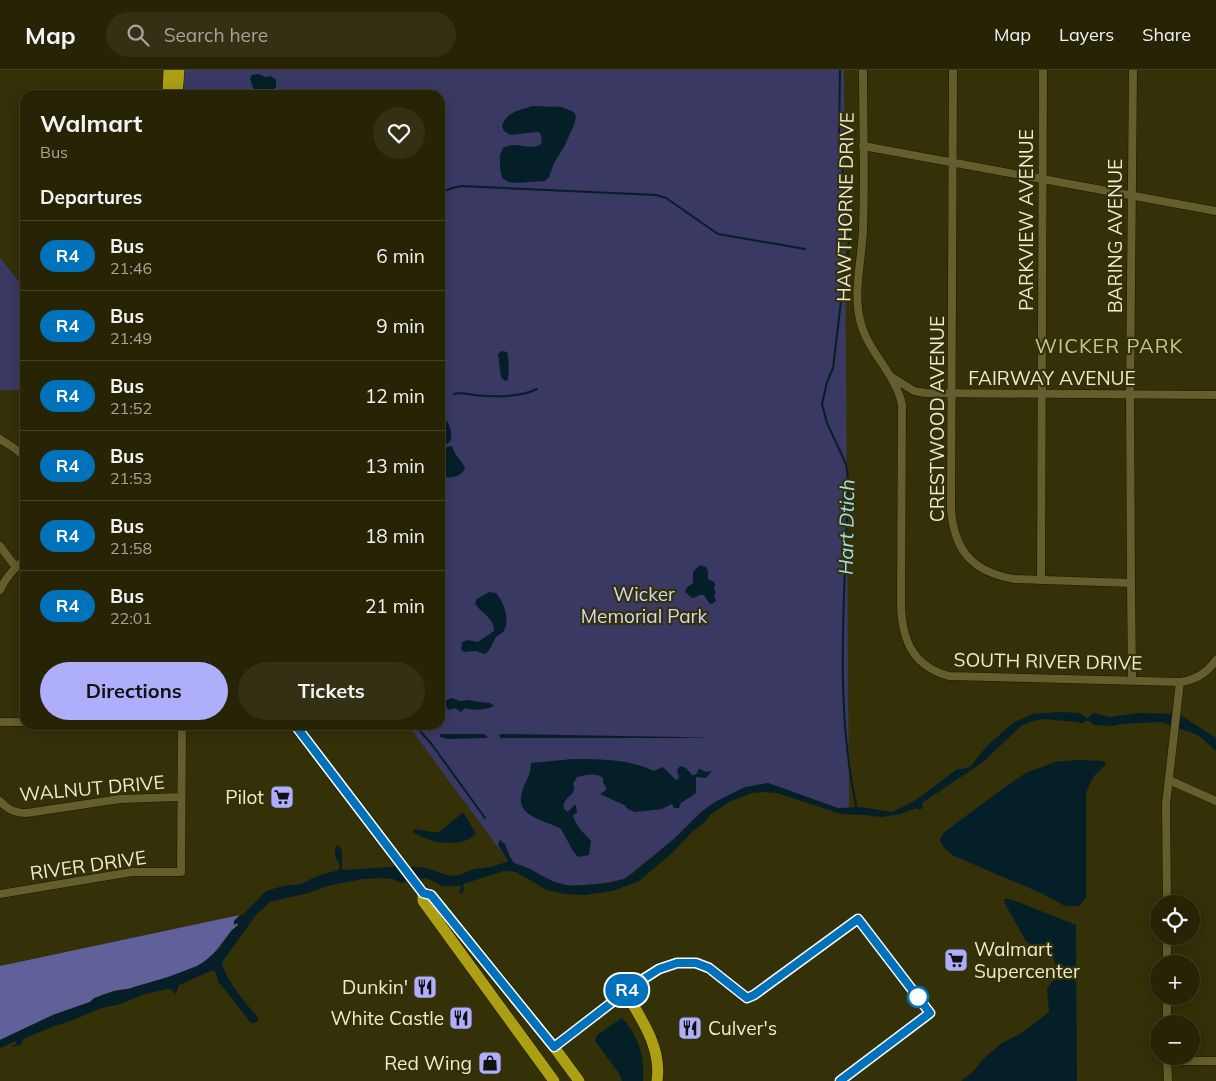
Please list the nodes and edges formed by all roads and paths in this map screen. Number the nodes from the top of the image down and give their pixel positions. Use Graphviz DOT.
graph roads {
  1 [pos="169,70"];
  2 [pos="178,70"];
  3 [pos="863,70"];
  4 [pos="953,70"];
  5 [pos="1043,70"];
  6 [pos="1133,70"];
  7 [pos="168,90"];
  8 [pos="177,90"];
  9 [pos="863,146"];
  10 [pos="952,162"];
  11 [pos="1043,179"];
  12 [pos="1131,195"];
  13 [pos="1216,211"];
  14 [pos="891,377"];
  15 [pos="1042,393"];
  16 [pos="952,394"];
  17 [pos="1130,395"];
  18 [pos="1216,395"];
  19 [pos="0,439"];
  20 [pos="20,453"];
  21 [pos="0,546"];
  22 [pos="20,562"];
  23 [pos="15,566"];
  24 [pos="1041,580"];
  25 [pos="1131,583"];
  26 [pos="0,590"];
  27 [pos="901,604"];
  28 [pos="1216,660"];
  29 [pos="1132,679"];
  30 [pos="1180,682"];
  31 [pos="0,722"];
  32 [pos="20,722"];
  33 [pos="182,730"];
  34 [pos="299,730"];
  35 [pos="1168,780"];
  36 [pos="181,797"];
  37 [pos="0,801"];
  38 [pos="1216,802"];
  39 [pos="423,893"];
  40 [pos="0,894"];
  41 [pos="1167,895"];
  42 [pos="625,991"];
  43 [pos="1200,1060"];
  44 [pos="1216,1061"];
  45 [pos="1167,1065"];
  46 [pos="554,1081"];
  47 [pos="579,1081"];
  48 [pos="657,1081"];
  49 [pos="1168,1081"];
  1 -- 7 [label="highway"];
  2 -- 8 [label="highway"];
  3 -- 9 [label="street, HAWTHORNE DRIVE"];
  4 -- 10 [label="street, CRESTWOOD AVENUE"];
  5 -- 11 [label="street, PARKVIEW AVENUE"];
  6 -- 12 [label="street, BARING AVENUE"];
  9 -- 10 [label="street"];
  9 -- 14 [label="street, HAWTHORNE DRIVE"];
  10 -- 11 [label="street"];
  10 -- 16 [label="street, CRESTWOOD AVENUE"];
  11 -- 12 [label="street"];
  11 -- 15 [label="street, PARKVIEW AVENUE"];
  12 -- 13 [label="street"];
  12 -- 17 [label="street, BARING AVENUE"];
  14 -- 16 [label="street, FAIRWAY AVENUE"];
  14 -- 27 [label="street, HAWTHORNE DRIVE"];
  15 -- 16 [label="street, FAIRWAY AVENUE"];
  15 -- 17 [label="street, FAIRWAY AVENUE"];
  15 -- 24 [label="street, PARKVIEW AVENUE"];
  16 -- 24 [label="street, CRESTWOOD AVENUE"];
  17 -- 18 [label="street, FAIRWAY AVENUE"];
  17 -- 25 [label="street, BARING AVENUE"];
  19 -- 20 [label="street"];
  21 -- 23 [label="street"];
  22 -- 23 [label="street"];
  23 -- 26 [label="street"];
  24 -- 25 [label="street, CRESTWOOD AVENUE"];
  25 -- 29 [label="street"];
  27 -- 29 [label="street, SOUTH RIVER DRIVE"];
  28 -- 30 [label="street"];
  29 -- 30 [label="street, SOUTH RIVER DRIVE"];
  30 -- 35 [label="street"];
  31 -- 32 [label="street"];
  33 -- 36 [label="street"];
  34 -- 39 [label="highway"];
  35 -- 38 [label="street"];
  35 -- 41 [label="street"];
  36 -- 37 [label="street, WALNUT DRIVE"];
  36 -- 40 [label="street, RIVER DRIVE"];
  39 -- 46 [label="highway"];
  39 -- 47 [label="highway"];
  42 -- 48 [label="highway"];
  43 -- 44 [label="street"];
  45 -- 49 [label="street"];
}
